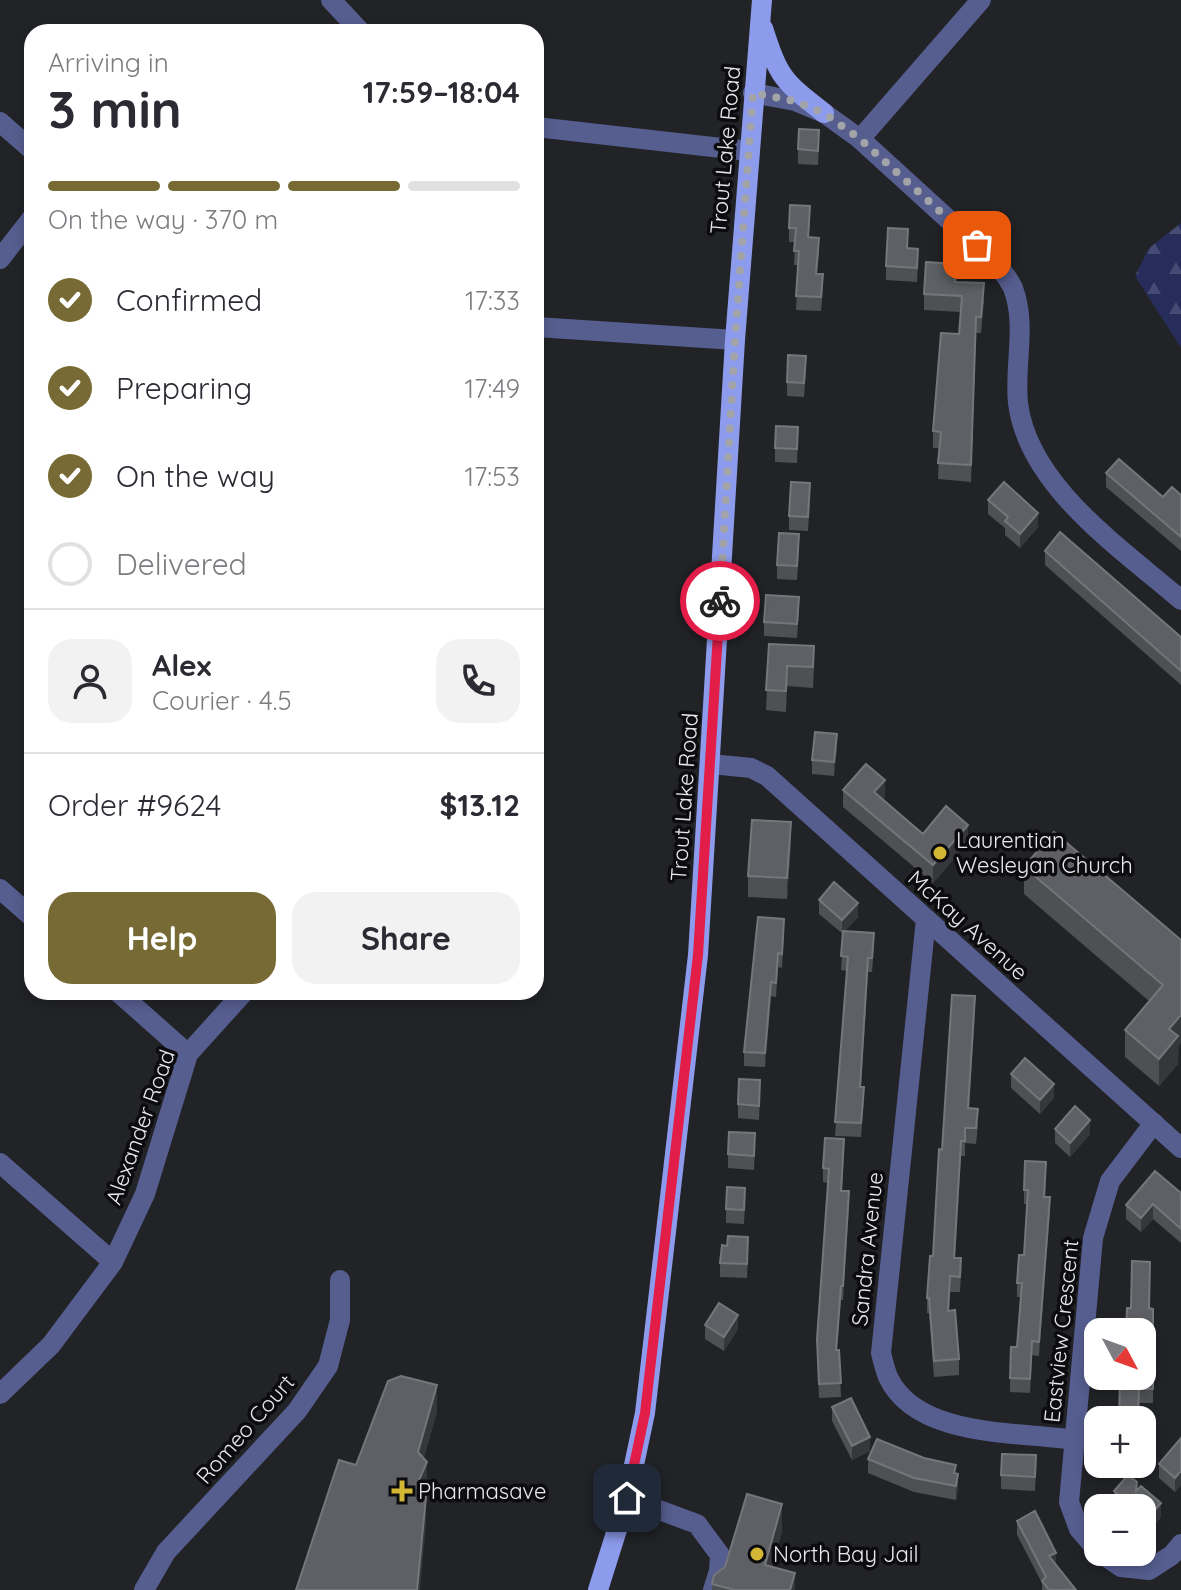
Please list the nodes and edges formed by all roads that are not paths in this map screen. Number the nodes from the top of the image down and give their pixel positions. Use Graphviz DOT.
graph roads {
  1 [pos="331,0"];
  2 [pos="981,0"];
  3 [pos="761,10"];
  4 [pos="354,24"];
  5 [pos="753,93"];
  6 [pos="824,113"];
  7 [pos="0,122"];
  8 [pos="544,128"];
  9 [pos="860,139"];
  10 [pos="24,143"];
  11 [pos="748,151"];
  12 [pos="24,228"];
  13 [pos="0,259"];
  14 [pos="544,328"];
  15 [pos="735,340"];
  16 [pos="1181,600"];
  17 [pos="711,764"];
  18 [pos="0,889"];
  19 [pos="24,910"];
  20 [pos="926,919"];
  21 [pos="127,1000"];
  22 [pos="237,1000"];
  23 [pos="188,1054"];
  24 [pos="1154,1123"];
  25 [pos="1181,1148"];
  26 [pos="0,1163"];
  27 [pos="113,1262"];
  28 [pos="340,1280"];
  29 [pos="0,1394"];
  30 [pos="1075,1440"];
  31 [pos="627,1498"];
  32 [pos="1084,1535"];
  33 [pos="1181,1544"];
  34 [pos="1156,1565"];
  35 [pos="1120,1566"];
  36 [pos="1155,1566"];
  37 [pos="144,1590"];
  38 [pos="598,1590"];
  39 [pos="713,1590"];
  1 -- 4 [label="street"];
  2 -- 9 [label="street"];
  3 -- 5 [label="main road, Trout Lake Road"];
  3 -- 6 [label="main road"];
  5 -- 6 [label="street"];
  5 -- 11 [label="main road, Trout Lake Road"];
  6 -- 9 [label="street"];
  7 -- 10 [label="street"];
  8 -- 11 [label="street"];
  9 -- 16 [label="street"];
  11 -- 15 [label="main road, Trout Lake Road"];
  12 -- 13 [label="street"];
  14 -- 15 [label="street"];
  15 -- 17 [label="main road, Trout Lake Road"];
  17 -- 20 [label="street, McKay Avenue"];
  17 -- 31 [label="main road, Trout Lake Road"];
  18 -- 19 [label="street"];
  20 -- 24 [label="street, McKay Avenue"];
  20 -- 30 [label="street, Sandra Avenue"];
  21 -- 23 [label="street"];
  22 -- 23 [label="street, Alexander Road"];
  23 -- 27 [label="street, Alexander Road"];
  24 -- 25 [label="street, McKay Avenue"];
  24 -- 30 [label="street, Eastview Crescent"];
  26 -- 27 [label="street"];
  27 -- 29 [label="street, Alexander Road"];
  28 -- 37 [label="street, Romeo Court"];
  30 -- 32 [label="street, Eastview Crescent"];
  31 -- 38 [label="main road, Trout Lake Road"];
  31 -- 39 [label="street"];
  33 -- 34 [label="street, Eastview Crescent"];
  35 -- 36 [label="street, Eastview Crescent"];
}
